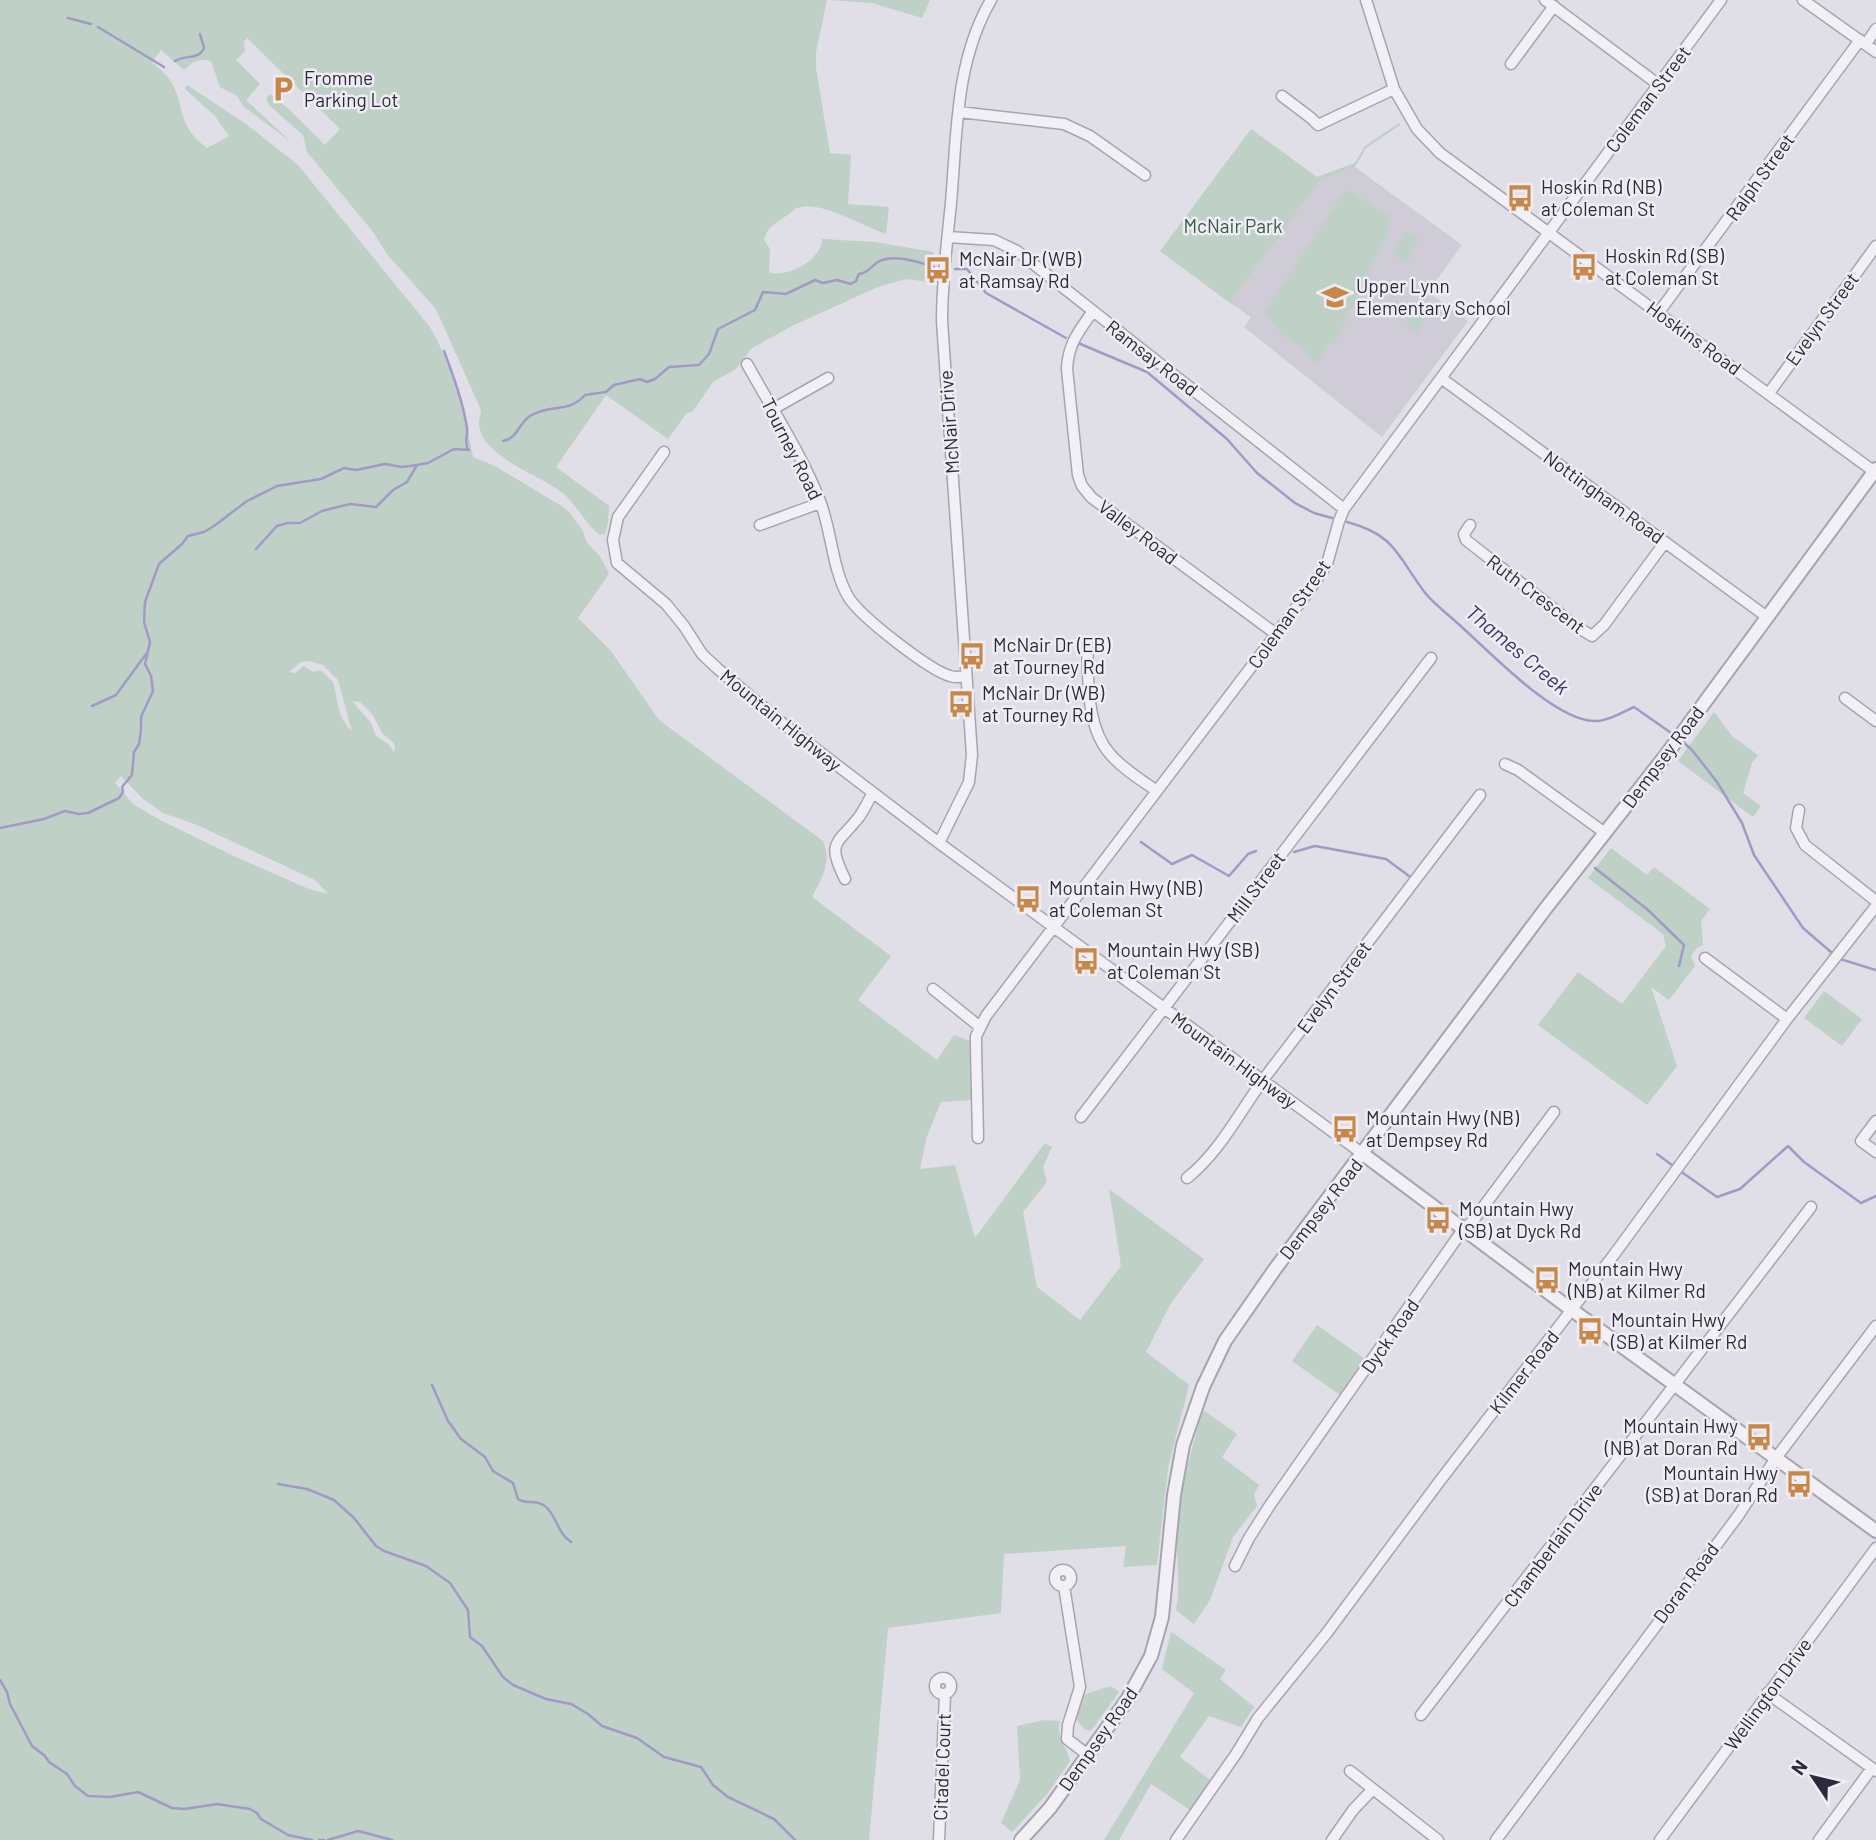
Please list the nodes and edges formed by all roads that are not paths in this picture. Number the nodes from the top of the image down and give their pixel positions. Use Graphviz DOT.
graph roads {
  1 [pos="991,0"];
  2 [pos="1366,0"];
  3 [pos="1721,0"];
  4 [pos="1803,0"];
  5 [pos="1549,3"];
  6 [pos="1876,29"];
  7 [pos="1863,42"];
  8 [pos="1876,52"];
  9 [pos="1511,64"];
  10 [pos="1659,85"];
  11 [pos="1394,89"];
  12 [pos="1282,96"];
  13 [pos="959,112"];
  14 [pos="1145,174"];
  15 [pos="1548,231"];
  16 [pos="948,237"];
  17 [pos="1876,246"];
  18 [pos="1093,311"];
  19 [pos="1659,312"];
  20 [pos="747,364"];
  21 [pos="828,378"];
  22 [pos="1441,378"];
  23 [pos="1769,393"];
  24 [pos="773,409"];
  25 [pos="663,452"];
  26 [pos="1875,471"];
  27 [pos="820,503"];
  28 [pos="1344,509"];
  29 [pos="760,525"];
  30 [pos="1470,525"];
  31 [pos="1665,542"];
  32 [pos="1767,617"];
  33 [pos="1276,634"];
  34 [pos="1087,643"];
  35 [pos="1431,659"];
  36 [pos="966,676"];
  37 [pos="1845,698"];
  38 [pos="1876,722"];
  39 [pos="1505,764"];
  40 [pos="1157,791"];
  41 [pos="873,793"];
  42 [pos="1480,795"];
  43 [pos="1799,810"];
  44 [pos="1605,833"];
  45 [pos="939,843"];
  46 [pos="845,878"];
  47 [pos="1876,904"];
  48 [pos="1053,928"];
  49 [pos="1705,958"];
  50 [pos="933,989"];
  51 [pos="1163,1008"];
  52 [pos="1787,1019"];
  53 [pos="981,1027"];
  54 [pos="1262,1081"];
  55 [pos="1554,1112"];
  56 [pos="1081,1117"];
  57 [pos="1876,1121"];
  58 [pos="978,1138"];
  59 [pos="1876,1152"];
  60 [pos="1363,1154"];
  61 [pos="1187,1178"];
  62 [pos="1811,1207"];
  63 [pos="1464,1228"];
  64 [pos="1572,1310"];
  65 [pos="1876,1326"];
  66 [pos="1675,1384"];
  67 [pos="1776,1458"];
  68 [pos="1876,1531"];
  69 [pos="1876,1548"];
  70 [pos="1235,1566"];
  71 [pos="1064,1586"];
  72 [pos="1768,1693"];
  73 [pos="945,1694"];
  74 [pos="1421,1715"];
  75 [pos="1088,1755"];
  76 [pos="1874,1770"];
  77 [pos="1350,1771"];
  78 [pos="1372,1790"];
  79 [pos="939,1840"];
  80 [pos="1021,1840"];
  81 [pos="1176,1840"];
  82 [pos="1332,1840"];
  83 [pos="1438,1840"];
  84 [pos="1496,1840"];
  85 [pos="1660,1840"];
  86 [pos="1819,1840"];
  1 -- 13 [label="street, McNair Drive"];
  2 -- 11 [label="street, Hoskins Road"];
  3 -- 10 [label="street, Coleman Street"];
  4 -- 7 [label="street"];
  5 -- 9 [label="street"];
  5 -- 10 [label="street"];
  6 -- 7 [label="street, Ralph Street"];
  7 -- 8 [label="street"];
  7 -- 19 [label="street, Ralph Street"];
  10 -- 15 [label="street, Coleman Street"];
  11 -- 12 [label="street"];
  11 -- 15 [label="street, Hoskins Road"];
  13 -- 14 [label="street"];
  13 -- 16 [label="street, McNair Drive"];
  15 -- 19 [label="street, Hoskins Road"];
  15 -- 22 [label="street, Coleman Street"];
  16 -- 18 [label="street, Ramsay Road"];
  16 -- 36 [label="street, McNair Drive"];
  17 -- 23 [label="street, Evelyn Street"];
  18 -- 28 [label="street, Ramsay Road"];
  18 -- 33 [label="street, Valley Road"];
  19 -- 23 [label="street, Hoskins Road"];
  20 -- 24 [label="street, Tourney Road"];
  21 -- 24 [label="street"];
  22 -- 28 [label="street, Coleman Street"];
  22 -- 31 [label="street, Nottingham Road"];
  23 -- 26 [label="street, Hoskins Road"];
  24 -- 27 [label="street, Tourney Road"];
  25 -- 41 [label="street, Mountain Highway"];
  26 -- 32 [label="street, Dempsey Road"];
  27 -- 29 [label="street"];
  27 -- 36 [label="street, Tourney Road"];
  28 -- 33 [label="street, Coleman Street"];
  30 -- 31 [label="street, Ruth Crescent"];
  31 -- 32 [label="street, Nottingham Road"];
  32 -- 44 [label="street, Dempsey Road"];
  33 -- 40 [label="street, Coleman Street"];
  34 -- 40 [label="street"];
  35 -- 51 [label="street, Mill Street"];
  36 -- 45 [label="street, McNair Drive"];
  37 -- 38 [label="street"];
  39 -- 44 [label="street"];
  40 -- 48 [label="street, Coleman Street"];
  41 -- 45 [label="street, Mountain Highway"];
  41 -- 46 [label="street"];
  42 -- 54 [label="street, Evelyn Street"];
  43 -- 47 [label="street"];
  44 -- 60 [label="street, Dempsey Road"];
  45 -- 48 [label="street, Mountain Highway"];
  47 -- 52 [label="street, Kilmer Road"];
  48 -- 51 [label="street, Mountain Highway"];
  48 -- 53 [label="street, Coleman Street"];
  49 -- 52 [label="street"];
  50 -- 53 [label="street"];
  51 -- 54 [label="street, Mountain Highway"];
  51 -- 56 [label="street, Mill Street"];
  52 -- 64 [label="street, Kilmer Road"];
  53 -- 58 [label="street, Coleman Street"];
  54 -- 60 [label="street, Mountain Highway"];
  54 -- 61 [label="street, Evelyn Street"];
  55 -- 63 [label="street, Dyck Road"];
  57 -- 59 [label="street"];
  60 -- 63 [label="street, Mountain Highway"];
  60 -- 75 [label="street, Dempsey Road"];
  62 -- 66 [label="street, Chamberlain Drive"];
  63 -- 64 [label="street, Mountain Highway"];
  63 -- 70 [label="street, Dyck Road"];
  64 -- 66 [label="street, Mountain Highway"];
  64 -- 81 [label="street, Kilmer Road"];
  65 -- 67 [label="street, Doran Road"];
  66 -- 67 [label="street, Mountain Highway"];
  66 -- 74 [label="street, Chamberlain Drive"];
  67 -- 68 [label="street, Mountain Highway"];
  67 -- 84 [label="street, Doran Road"];
  69 -- 72 [label="street, Wellington Drive"];
  71 -- 75 [label="street"];
  72 -- 76 [label="street"];
  72 -- 85 [label="street, Wellington Drive"];
  73 -- 79 [label="street, Citadel Court"];
  75 -- 80 [label="street, Dempsey Road"];
  76 -- 86 [label="street"];
  77 -- 78 [label="street"];
  78 -- 82 [label="street"];
  78 -- 83 [label="street"];
}
